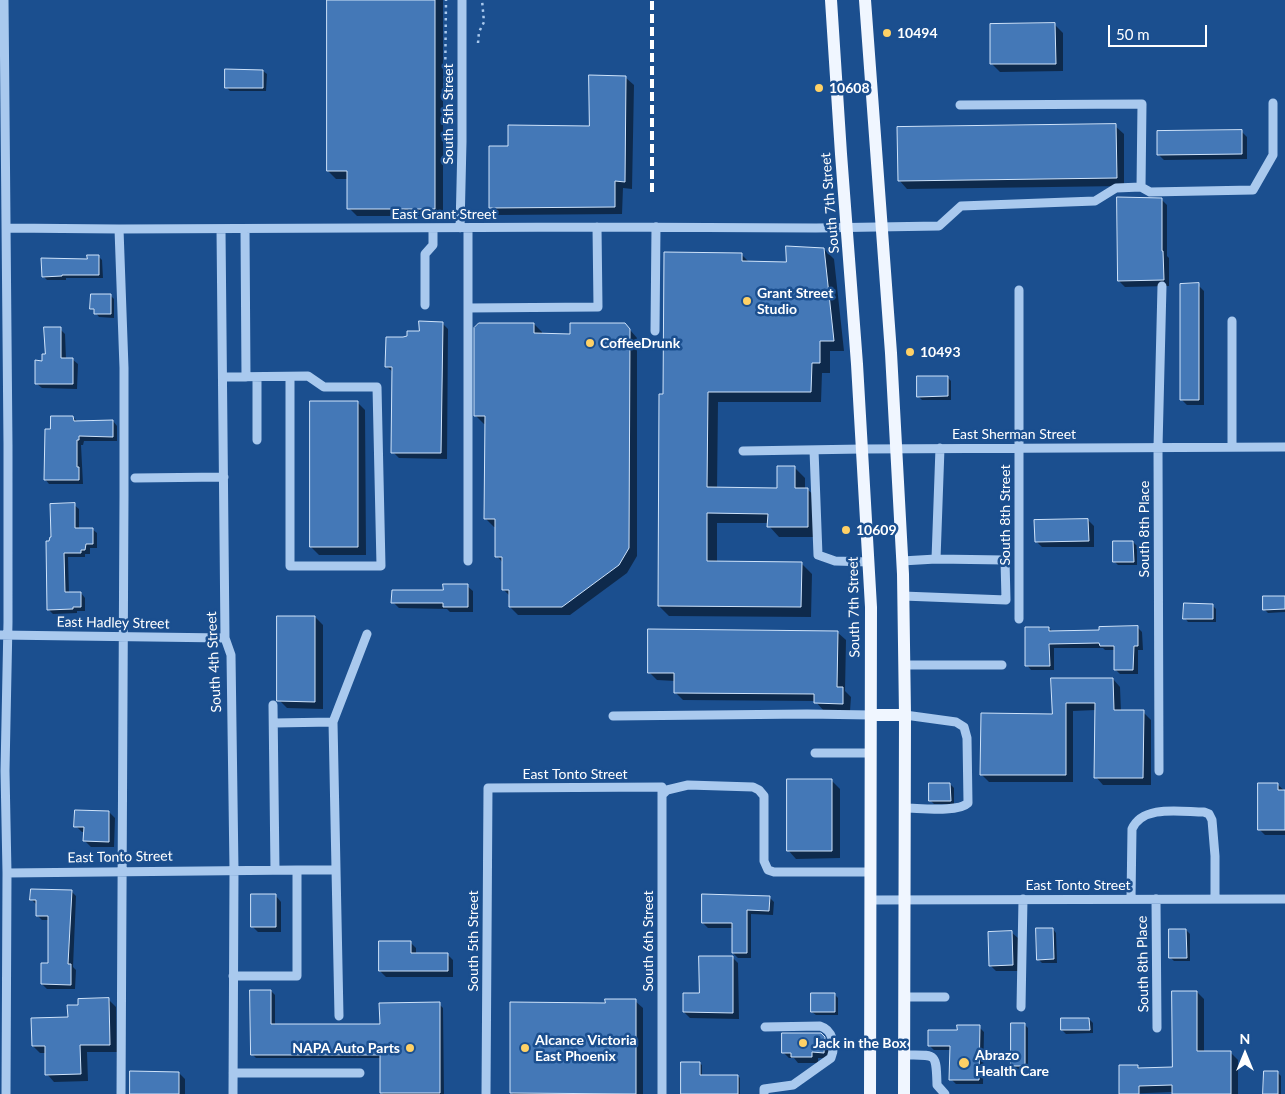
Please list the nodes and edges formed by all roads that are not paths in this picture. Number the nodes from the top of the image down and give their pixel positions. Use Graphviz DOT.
graph roads {
  1 [pos="4,0"];
  2 [pos="462,0"];
  3 [pos="831,0"];
  4 [pos="865,0"];
  5 [pos="1274,103"];
  6 [pos="960,105"];
  7 [pos="2,183"];
  8 [pos="1141,187"];
  9 [pos="597,227"];
  10 [pos="656,227"];
  11 [pos="882,227"];
  12 [pos="6,228"];
  13 [pos="433,228"];
  14 [pos="464,228"];
  15 [pos="847,228"];
  16 [pos="119,229"];
  17 [pos="221,229"];
  18 [pos="245,229"];
  19 [pos="1162,286"];
  20 [pos="1019,290"];
  21 [pos="424,304"];
  22 [pos="468,308"];
  23 [pos="1232,321"];
  24 [pos="655,331"];
  25 [pos="290,376"];
  26 [pos="222,377"];
  27 [pos="246,377"];
  28 [pos="257,377"];
  29 [pos="257,440"];
  30 [pos="1232,447"];
  31 [pos="1285,447"];
  32 [pos="897,448"];
  33 [pos="940,448"];
  34 [pos="1019,448"];
  35 [pos="1158,448"];
  36 [pos="862,449"];
  37 [pos="814,450"];
  38 [pos="744,451"];
  39 [pos="224,477"];
  40 [pos="135,478"];
  41 [pos="4,480"];
  42 [pos="4,526"];
  43 [pos="936,559"];
  44 [pos="468,561"];
  45 [pos="902,561"];
  46 [pos="869,562"];
  47 [pos="903,596"];
  48 [pos="1019,619"];
  49 [pos="366,634"];
  50 [pos="4,635"];
  51 [pos="124,637"];
  52 [pos="225,638"];
  53 [pos="905,665"];
  54 [pos="1002,665"];
  55 [pos="274,705"];
  56 [pos="871,715"];
  57 [pos="905,715"];
  58 [pos="614,716"];
  59 [pos="333,722"];
  60 [pos="274,723"];
  61 [pos="815,753"];
  62 [pos="871,753"];
  63 [pos="1159,772"];
  64 [pos="488,788"];
  65 [pos="662,791"];
  66 [pos="905,808"];
  67 [pos="3,852"];
  68 [pos="234,870"];
  69 [pos="275,870"];
  70 [pos="296,870"];
  71 [pos="336,870"];
  72 [pos="121,871"];
  73 [pos="871,872"];
  74 [pos="7,873"];
  75 [pos="1023,899"];
  76 [pos="1130,899"];
  77 [pos="1156,899"];
  78 [pos="1215,899"];
  79 [pos="1285,899"];
  80 [pos="871,900"];
  81 [pos="904,900"];
  82 [pos="233,976"];
  83 [pos="905,997"];
  84 [pos="945,997"];
  85 [pos="1021,1007"];
  86 [pos="339,1016"];
  87 [pos="765,1028"];
  88 [pos="1158,1028"];
  89 [pos="904,1055"];
  90 [pos="233,1073"];
  91 [pos="360,1073"];
  92 [pos="764,1092"];
  93 [pos="6,1094"];
  94 [pos="121,1094"];
  95 [pos="232,1094"];
  96 [pos="486,1094"];
  97 [pos="662,1094"];
  98 [pos="870,1094"];
  99 [pos="904,1094"];
  100 [pos="945,1094"];
  1 -- 7 [label="street"];
  2 -- 14 [label="street, South 5th Street"];
  3 -- 15 [label="main road, South 7th Street"];
  4 -- 11 [label="main road"];
  5 -- 8 [label="street, East Grant Street"];
  6 -- 8 [label="street"];
  7 -- 12 [label="street"];
  8 -- 11 [label="street, East Grant Street"];
  9 -- 10 [label="street, East Grant Street"];
  9 -- 14 [label="street, East Grant Street"];
  9 -- 22 [label="street"];
  10 -- 15 [label="street, East Grant Street"];
  10 -- 24 [label="street"];
  11 -- 15 [label="street, East Grant Street"];
  11 -- 32 [label="main road"];
  12 -- 16 [label="street, East Grant Street"];
  12 -- 41 [label="street"];
  13 -- 14 [label="street, East Grant Street"];
  13 -- 18 [label="street, East Grant Street"];
  13 -- 21 [label="street"];
  14 -- 22 [label="street, South 5th Street"];
  15 -- 36 [label="main road, South 7th Street"];
  16 -- 17 [label="street, East Grant Street"];
  16 -- 51 [label="street"];
  17 -- 18 [label="street, East Grant Street"];
  17 -- 26 [label="street, South 4th Street"];
  18 -- 27 [label="street"];
  19 -- 35 [label="street, South 8th Place"];
  20 -- 34 [label="street, South 8th Street"];
  22 -- 44 [label="street, South 5th Street"];
  23 -- 30 [label="street"];
  25 -- 25 [label="street"];
  25 -- 28 [label="street"];
  26 -- 27 [label="street"];
  26 -- 39 [label="street, South 4th Street"];
  27 -- 28 [label="street"];
  28 -- 29 [label="street"];
  30 -- 31 [label="street, East Sherman Street"];
  30 -- 35 [label="street, East Sherman Street"];
  32 -- 33 [label="street, East Sherman Street"];
  32 -- 36 [label="street, East Sherman Street"];
  32 -- 45 [label="main road"];
  33 -- 34 [label="street, East Sherman Street"];
  33 -- 43 [label="street"];
  34 -- 35 [label="street, East Sherman Street"];
  34 -- 48 [label="street, South 8th Street"];
  35 -- 63 [label="street, South 8th Place"];
  36 -- 37 [label="street, East Sherman Street"];
  36 -- 46 [label="main road, South 7th Street"];
  37 -- 38 [label="street, East Sherman Street"];
  37 -- 46 [label="street"];
  39 -- 40 [label="street"];
  39 -- 52 [label="street, South 4th Street"];
  41 -- 42 [label="street"];
  42 -- 50 [label="street"];
  43 -- 45 [label="street"];
  43 -- 47 [label="street"];
  45 -- 47 [label="main road"];
  46 -- 56 [label="main road, South 7th Street"];
  47 -- 53 [label="main road"];
  49 -- 59 [label="street"];
  50 -- 51 [label="street, East Hadley Street"];
  50 -- 67 [label="street"];
  51 -- 52 [label="street, East Hadley Street"];
  51 -- 72 [label="street"];
  52 -- 68 [label="street, South 4th Street"];
  53 -- 54 [label="street"];
  53 -- 57 [label="main road"];
  55 -- 60 [label="street"];
  56 -- 57 [label="main road"];
  56 -- 58 [label="street"];
  56 -- 62 [label="main road, South 7th Street"];
  57 -- 66 [label="main road"];
  57 -- 66 [label="street"];
  59 -- 60 [label="street"];
  59 -- 71 [label="street"];
  60 -- 69 [label="street"];
  61 -- 62 [label="street"];
  62 -- 73 [label="main road, South 7th Street"];
  64 -- 65 [label="street, East Tonto Street"];
  64 -- 96 [label="street, South 5th Street"];
  65 -- 73 [label="street"];
  65 -- 97 [label="street, South 6th Street"];
  66 -- 81 [label="main road"];
  67 -- 74 [label="street"];
  68 -- 69 [label="street, East Tonto Street"];
  68 -- 72 [label="street, East Tonto Street"];
  68 -- 82 [label="street, South 4th Street"];
  69 -- 70 [label="street, East Tonto Street"];
  70 -- 71 [label="street, East Tonto Street"];
  70 -- 82 [label="street"];
  71 -- 86 [label="street"];
  72 -- 74 [label="street, East Tonto Street"];
  72 -- 94 [label="street"];
  73 -- 80 [label="main road, South 7th Street"];
  74 -- 93 [label="street"];
  75 -- 76 [label="street, East Tonto Street"];
  75 -- 81 [label="street, East Tonto Street"];
  75 -- 85 [label="street"];
  76 -- 77 [label="street, East Tonto Street"];
  76 -- 78 [label="street"];
  77 -- 78 [label="street, East Tonto Street"];
  77 -- 88 [label="street, South 8th Place"];
  78 -- 79 [label="street, East Tonto Street"];
  80 -- 81 [label="street, East Tonto Street"];
  80 -- 98 [label="main road, South 7th Street"];
  81 -- 83 [label="main road"];
  82 -- 90 [label="street, South 4th Street"];
  83 -- 84 [label="street"];
  83 -- 89 [label="main road"];
  87 -- 92 [label="street"];
  89 -- 99 [label="main road"];
  89 -- 100 [label="street"];
  90 -- 91 [label="street"];
  90 -- 95 [label="street, South 4th Street"];
}
